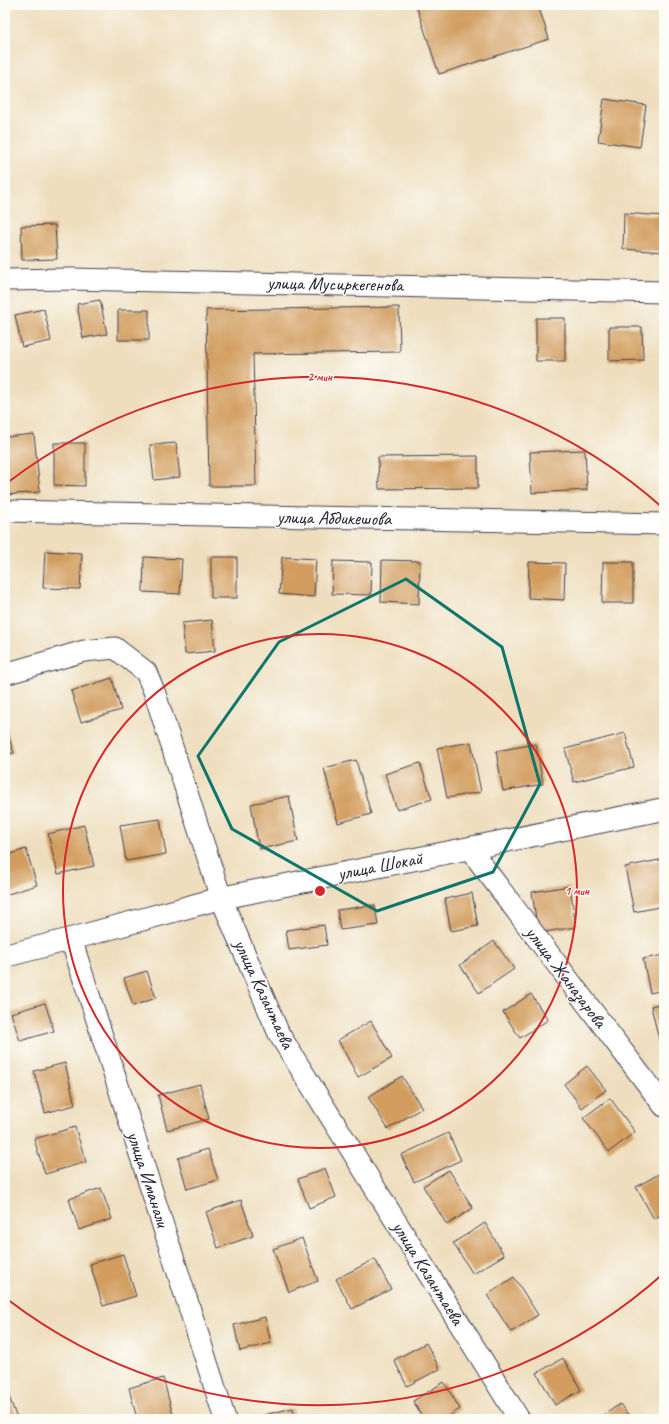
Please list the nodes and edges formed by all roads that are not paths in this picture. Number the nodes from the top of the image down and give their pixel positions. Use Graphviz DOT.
graph roads {
  1 [pos="5,280"];
  2 [pos="664,292"];
  3 [pos="5,511"];
  4 [pos="664,524"];
  5 [pos="5,674"];
  6 [pos="664,809"];
  7 [pos="469,848"];
  8 [pos="221,898"];
  9 [pos="71,939"];
  10 [pos="5,956"];
  11 [pos="662,1100"];
  12 [pos="225,1419"];
  13 [pos="519,1419"];
  1 -- 2 [label="street, улица Мусиркегенова"];
  3 -- 4 [label="street, улица Абдикешова"];
  5 -- 8 [label="street, улица Казантаева"];
  6 -- 7 [label="street, улица Шокай"];
  7 -- 8 [label="street, улица Шокай"];
  7 -- 11 [label="street, улица Жаназарова"];
  8 -- 9 [label="street, улица Шокай"];
  8 -- 13 [label="street, улица Казантаева"];
  9 -- 10 [label="street, улица Шокай"];
  9 -- 12 [label="street, улица Иманали"];
}
